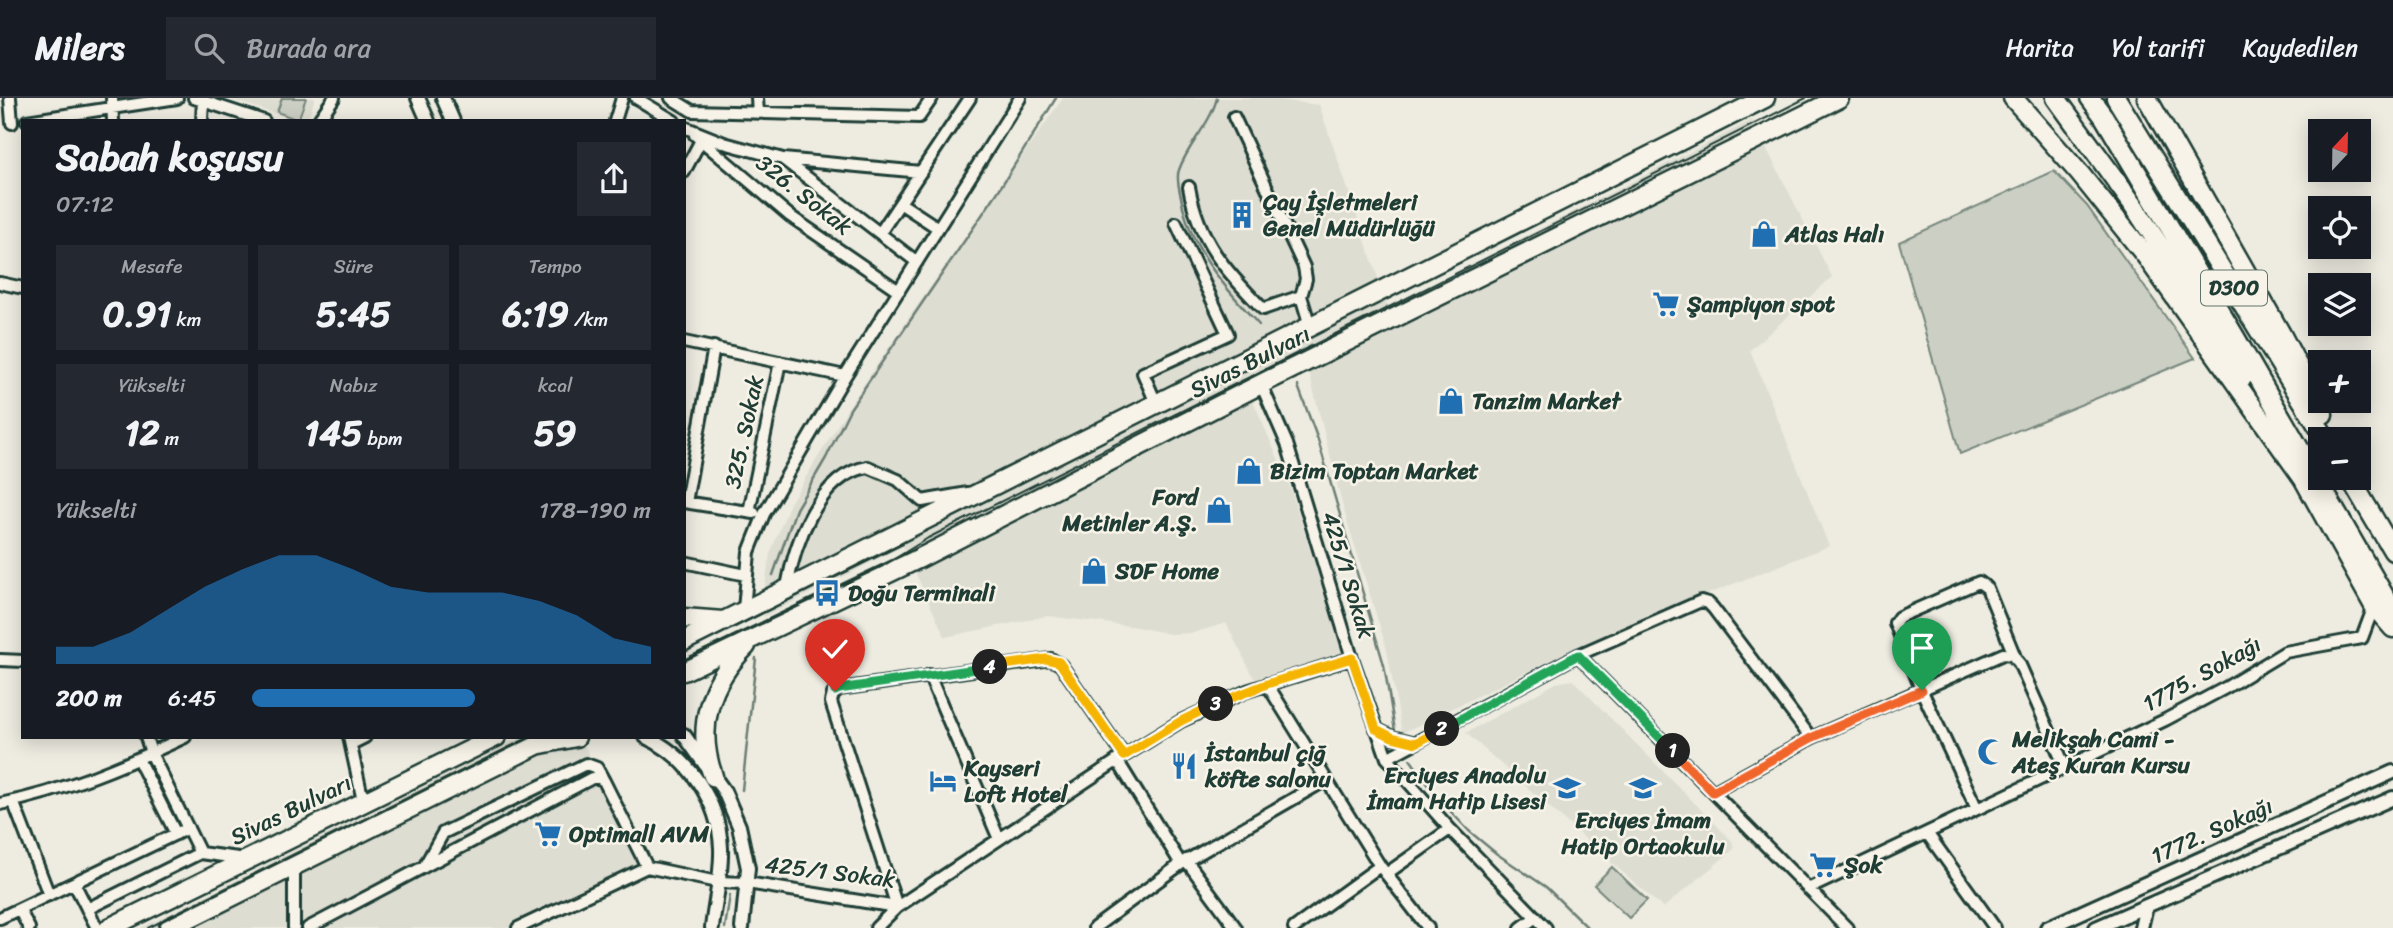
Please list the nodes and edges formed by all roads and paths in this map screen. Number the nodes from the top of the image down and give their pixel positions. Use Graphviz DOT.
graph roads {
  1 [pos="10,98"];
  2 [pos="177,98"];
  3 [pos="325,98"];
  4 [pos="334,98"];
  5 [pos="418,98"];
  6 [pos="443,98"];
  7 [pos="622,98"];
  8 [pos="636,98"];
  9 [pos="671,98"];
  10 [pos="758,98"];
  11 [pos="932,98"];
  12 [pos="970,98"];
  13 [pos="1020,98"];
  14 [pos="1765,98"];
  15 [pos="1839,98"];
  16 [pos="2013,98"];
  17 [pos="2056,98"];
  18 [pos="2090,98"];
  19 [pos="2116,98"];
  20 [pos="2122,98"];
  21 [pos="2147,98"];
  22 [pos="200,99"];
  23 [pos="112,103"];
  24 [pos="758,113"];
  25 [pos="1234,117"];
  26 [pos="319,118"];
  27 [pos="26,119"];
  28 [pos="37,119"];
  29 [pos="202,119"];
  30 [pos="258,119"];
  31 [pos="427,119"];
  32 [pos="452,119"];
  33 [pos="616,119"];
  34 [pos="671,119"];
  35 [pos="21,122"];
  36 [pos="0,125"];
  37 [pos="686,127"];
  38 [pos="2141,137"];
  39 [pos="701,140"];
  40 [pos="783,159"];
  41 [pos="686,168"];
  42 [pos="921,172"];
  43 [pos="1189,187"];
  44 [pos="900,203"];
  45 [pos="1177,223"];
  46 [pos="938,228"];
  47 [pos="880,233"];
  48 [pos="917,262"];
  49 [pos="0,283"];
  50 [pos="21,288"];
  51 [pos="899,290"];
  52 [pos="1301,296"];
  53 [pos="1310,326"];
  54 [pos="686,342"];
  55 [pos="714,347"];
  56 [pos="780,362"];
  57 [pos="845,376"];
  58 [pos="1261,384"];
  59 [pos="1156,403"];
  60 [pos="2319,427"];
  61 [pos="2329,427"];
  62 [pos="2303,478"];
  63 [pos="982,490"];
  64 [pos="2358,490"];
  65 [pos="686,497"];
  66 [pos="686,502"];
  67 [pos="749,512"];
  68 [pos="764,514"];
  69 [pos="2393,551"];
  70 [pos="686,562"];
  71 [pos="746,575"];
  72 [pos="787,589"];
  73 [pos="2374,606"];
  74 [pos="744,610"];
  75 [pos="2393,611"];
  76 [pos="686,618"];
  77 [pos="723,621"];
  78 [pos="2393,628"];
  79 [pos="754,638"];
  80 [pos="686,640"];
  81 [pos="1578,655"];
  82 [pos="2015,657"];
  83 [pos="1352,658"];
  84 [pos="0,660"];
  85 [pos="21,661"];
  86 [pos="686,670"];
  87 [pos="929,675"];
  88 [pos="1267,684"];
  89 [pos="1922,690"];
  90 [pos="1376,729"];
  91 [pos="1811,738"];
  92 [pos="147,739"];
  93 [pos="181,739"];
  94 [pos="492,739"];
  95 [pos="650,739"];
  96 [pos="686,739"];
  97 [pos="350,740"];
  98 [pos="545,741"];
  99 [pos="1416,743"];
  100 [pos="151,753"];
  101 [pos="138,758"];
  102 [pos="1120,758"];
  103 [pos="1387,758"];
  104 [pos="2065,767"];
  105 [pos="2393,772"];
  106 [pos="713,776"];
  107 [pos="1326,780"];
  108 [pos="604,781"];
  109 [pos="1713,792"];
  110 [pos="2393,798"];
  111 [pos="13,801"];
  112 [pos="363,801"];
  113 [pos="0,804"];
  114 [pos="1976,809"];
  115 [pos="188,828"];
  116 [pos="1450,829"];
  117 [pos="1927,833"];
  118 [pos="176,834"];
  119 [pos="999,839"];
  120 [pos="200,853"];
  121 [pos="247,859"];
  122 [pos="1184,862"];
  123 [pos="294,865"];
  124 [pos="424,867"];
  125 [pos="647,867"];
  126 [pos="1383,870"];
  127 [pos="718,882"];
  128 [pos="74,883"];
  129 [pos="747,883"];
  130 [pos="1808,888"];
  131 [pos="49,895"];
  132 [pos="2146,906"];
  133 [pos="897,907"];
  134 [pos="19,909"];
  135 [pos="87,909"];
  136 [pos="1536,917"];
  137 [pos="0,918"];
  138 [pos="2100,926"];
  139 [pos="29,928"];
  140 [pos="97,928"];
  141 [pos="109,928"];
  142 [pos="169,928"];
  143 [pos="294,928"];
  144 [pos="308,928"];
  145 [pos="518,928"];
  146 [pos="712,928"];
  147 [pos="742,928"];
  148 [pos="876,928"];
  149 [pos="1094,928"];
  150 [pos="1236,928"];
  151 [pos="1294,928"];
  152 [pos="1428,928"];
  153 [pos="1521,928"];
  154 [pos="1546,928"];
  155 [pos="1847,928"];
  156 [pos="1995,928"];
  157 [pos="2047,928"];
  158 [pos="2127,928"];
  159 [pos="2141,928"];
  1 -- 27 [label="street"];
  2 -- 23 [label="street"];
  3 -- 26 [label="street"];
  4 -- 26 [label="street"];
  5 -- 31 [label="street"];
  6 -- 32 [label="street"];
  7 -- 33 [label="street"];
  8 -- 34 [label="street"];
  9 -- 24 [label="street"];
  10 -- 24 [label="street"];
  11 -- 24 [label="street"];
  12 -- 42 [label="street"];
  13 -- 46 [label="street"];
  14 -- 53 [label="highway, Sivas Bulvarı"];
  15 -- 58 [label="highway, Sivas Bulvarı"];
  16 -- 62 [label="highway"];
  17 -- 62 [label="highway"];
  18 -- 75 [label="highway, D300"];
  19 -- 38 [label="highway"];
  20 -- 38 [label="highway, D300"];
  21 -- 61 [label="highway"];
  22 -- 29 [label="street"];
  22 -- 30 [label="street"];
  23 -- 28 [label="street"];
  25 -- 52 [label="street"];
  35 -- 36 [label="street"];
  37 -- 39 [label="street, 326. Sokak"];
  37 -- 40 [label="street"];
  38 -- 60 [label="highway, D300"];
  39 -- 41 [label="street"];
  39 -- 51 [label="street, 326. Sokak"];
  40 -- 42 [label="street"];
  40 -- 47 [label="street"];
  42 -- 44 [label="street"];
  43 -- 52 [label="street"];
  44 -- 46 [label="street"];
  44 -- 47 [label="street"];
  45 -- 59 [label="street"];
  46 -- 48 [label="street"];
  47 -- 48 [label="street"];
  48 -- 51 [label="street"];
  49 -- 50 [label="street"];
  51 -- 57 [label="street"];
  52 -- 53 [label="street"];
  53 -- 59 [label="highway, Sivas Bulvarı"];
  54 -- 55 [label="street"];
  55 -- 56 [label="street"];
  55 -- 65 [label="street"];
  56 -- 57 [label="street"];
  56 -- 67 [label="street, 325. Sokak"];
  57 -- 68 [label="street"];
  58 -- 79 [label="highway, Sivas Bulvarı"];
  58 -- 83 [label="street, 425/1 Sokak"];
  59 -- 63 [label="highway, Sivas Bulvarı"];
  62 -- 73 [label="highway"];
  63 -- 72 [label="highway, Sivas Bulvarı"];
  63 -- 72 [label="street"];
  64 -- 69 [label="highway"];
  66 -- 67 [label="street"];
  67 -- 68 [label="street"];
  68 -- 71 [label="street"];
  70 -- 71 [label="street"];
  71 -- 74 [label="street"];
  72 -- 74 [label="highway, Sivas Bulvarı"];
  73 -- 78 [label="highway"];
  73 -- 104 [label="street, 1775. Sokağı"];
  74 -- 77 [label="highway, Sivas Bulvarı"];
  76 -- 77 [label="highway"];
  77 -- 80 [label="highway, Sivas Bulvarı"];
  79 -- 86 [label="highway, Sivas Bulvarı"];
  79 -- 106 [label="highway"];
  81 -- 91 [label="street"];
  81 -- 99 [label="street"];
  81 -- 109 [label="street"];
  82 -- 89 [label="street"];
  82 -- 89 [label="street"];
  82 -- 104 [label="street"];
  83 -- 88 [label="street, 425/1 Sokak"];
  83 -- 90 [label="street"];
  84 -- 85 [label="street"];
  87 -- 102 [label="street"];
  87 -- 119 [label="street"];
  87 -- 133 [label="street"];
  88 -- 102 [label="street, 425/1 Sokak"];
  88 -- 107 [label="street"];
  89 -- 91 [label="street"];
  89 -- 114 [label="street"];
  90 -- 99 [label="street"];
  90 -- 103 [label="street"];
  91 -- 109 [label="street"];
  92 -- 100 [label="street"];
  93 -- 100 [label="street"];
  94 -- 112 [label="highway, Sivas Bulvarı"];
  95 -- 127 [label="street"];
  96 -- 106 [label="street"];
  97 -- 112 [label="street"];
  98 -- 123 [label="highway"];
  99 -- 103 [label="street"];
  100 -- 101 [label="street"];
  100 -- 115 [label="street"];
  101 -- 111 [label="street"];
  101 -- 118 [label="street"];
  102 -- 119 [label="street, 425/1 Sokak"];
  102 -- 122 [label="street"];
  103 -- 116 [label="street"];
  104 -- 114 [label="street, 1775. Sokağı"];
  105 -- 157 [label="street, 1772. Sokağı"];
  106 -- 129 [label="street"];
  107 -- 122 [label="street"];
  107 -- 126 [label="street"];
  108 -- 124 [label="street"];
  108 -- 124 [label="street"];
  108 -- 125 [label="street"];
  109 -- 130 [label="street"];
  110 -- 132 [label="street, 1772. Sokağı"];
  111 -- 113 [label="street"];
  111 -- 131 [label="street"];
  112 -- 121 [label="highway, Sivas Bulvarı"];
  114 -- 117 [label="street, 1775. Sokağı"];
  115 -- 118 [label="street"];
  115 -- 120 [label="street"];
  116 -- 126 [label="street"];
  116 -- 136 [label="street"];
  117 -- 130 [label="street, 1775. Sokağı"];
  117 -- 156 [label="street"];
  118 -- 128 [label="street"];
  119 -- 133 [label="street, 425/1 Sokak"];
  120 -- 121 [label="street"];
  120 -- 135 [label="street"];
  121 -- 141 [label="highway, Sivas Bulvarı"];
  122 -- 149 [label="street"];
  122 -- 150 [label="street"];
  123 -- 142 [label="highway"];
  123 -- 143 [label="street"];
  124 -- 144 [label="street"];
  125 -- 127 [label="street, 425/1 Sokak"];
  125 -- 145 [label="street"];
  126 -- 151 [label="street"];
  126 -- 152 [label="street"];
  127 -- 129 [label="street, 425/1 Sokak"];
  127 -- 146 [label="street"];
  128 -- 131 [label="street"];
  128 -- 135 [label="street"];
  129 -- 133 [label="street, 425/1 Sokak"];
  129 -- 147 [label="street"];
  130 -- 155 [label="street"];
  131 -- 134 [label="street"];
  132 -- 138 [label="street, 1772. Sokağı"];
  132 -- 159 [label="street"];
  133 -- 148 [label="street"];
  134 -- 137 [label="street"];
  134 -- 139 [label="street"];
  135 -- 140 [label="street"];
  136 -- 153 [label="street"];
  136 -- 154 [label="street"];
  138 -- 158 [label="street"];
}
